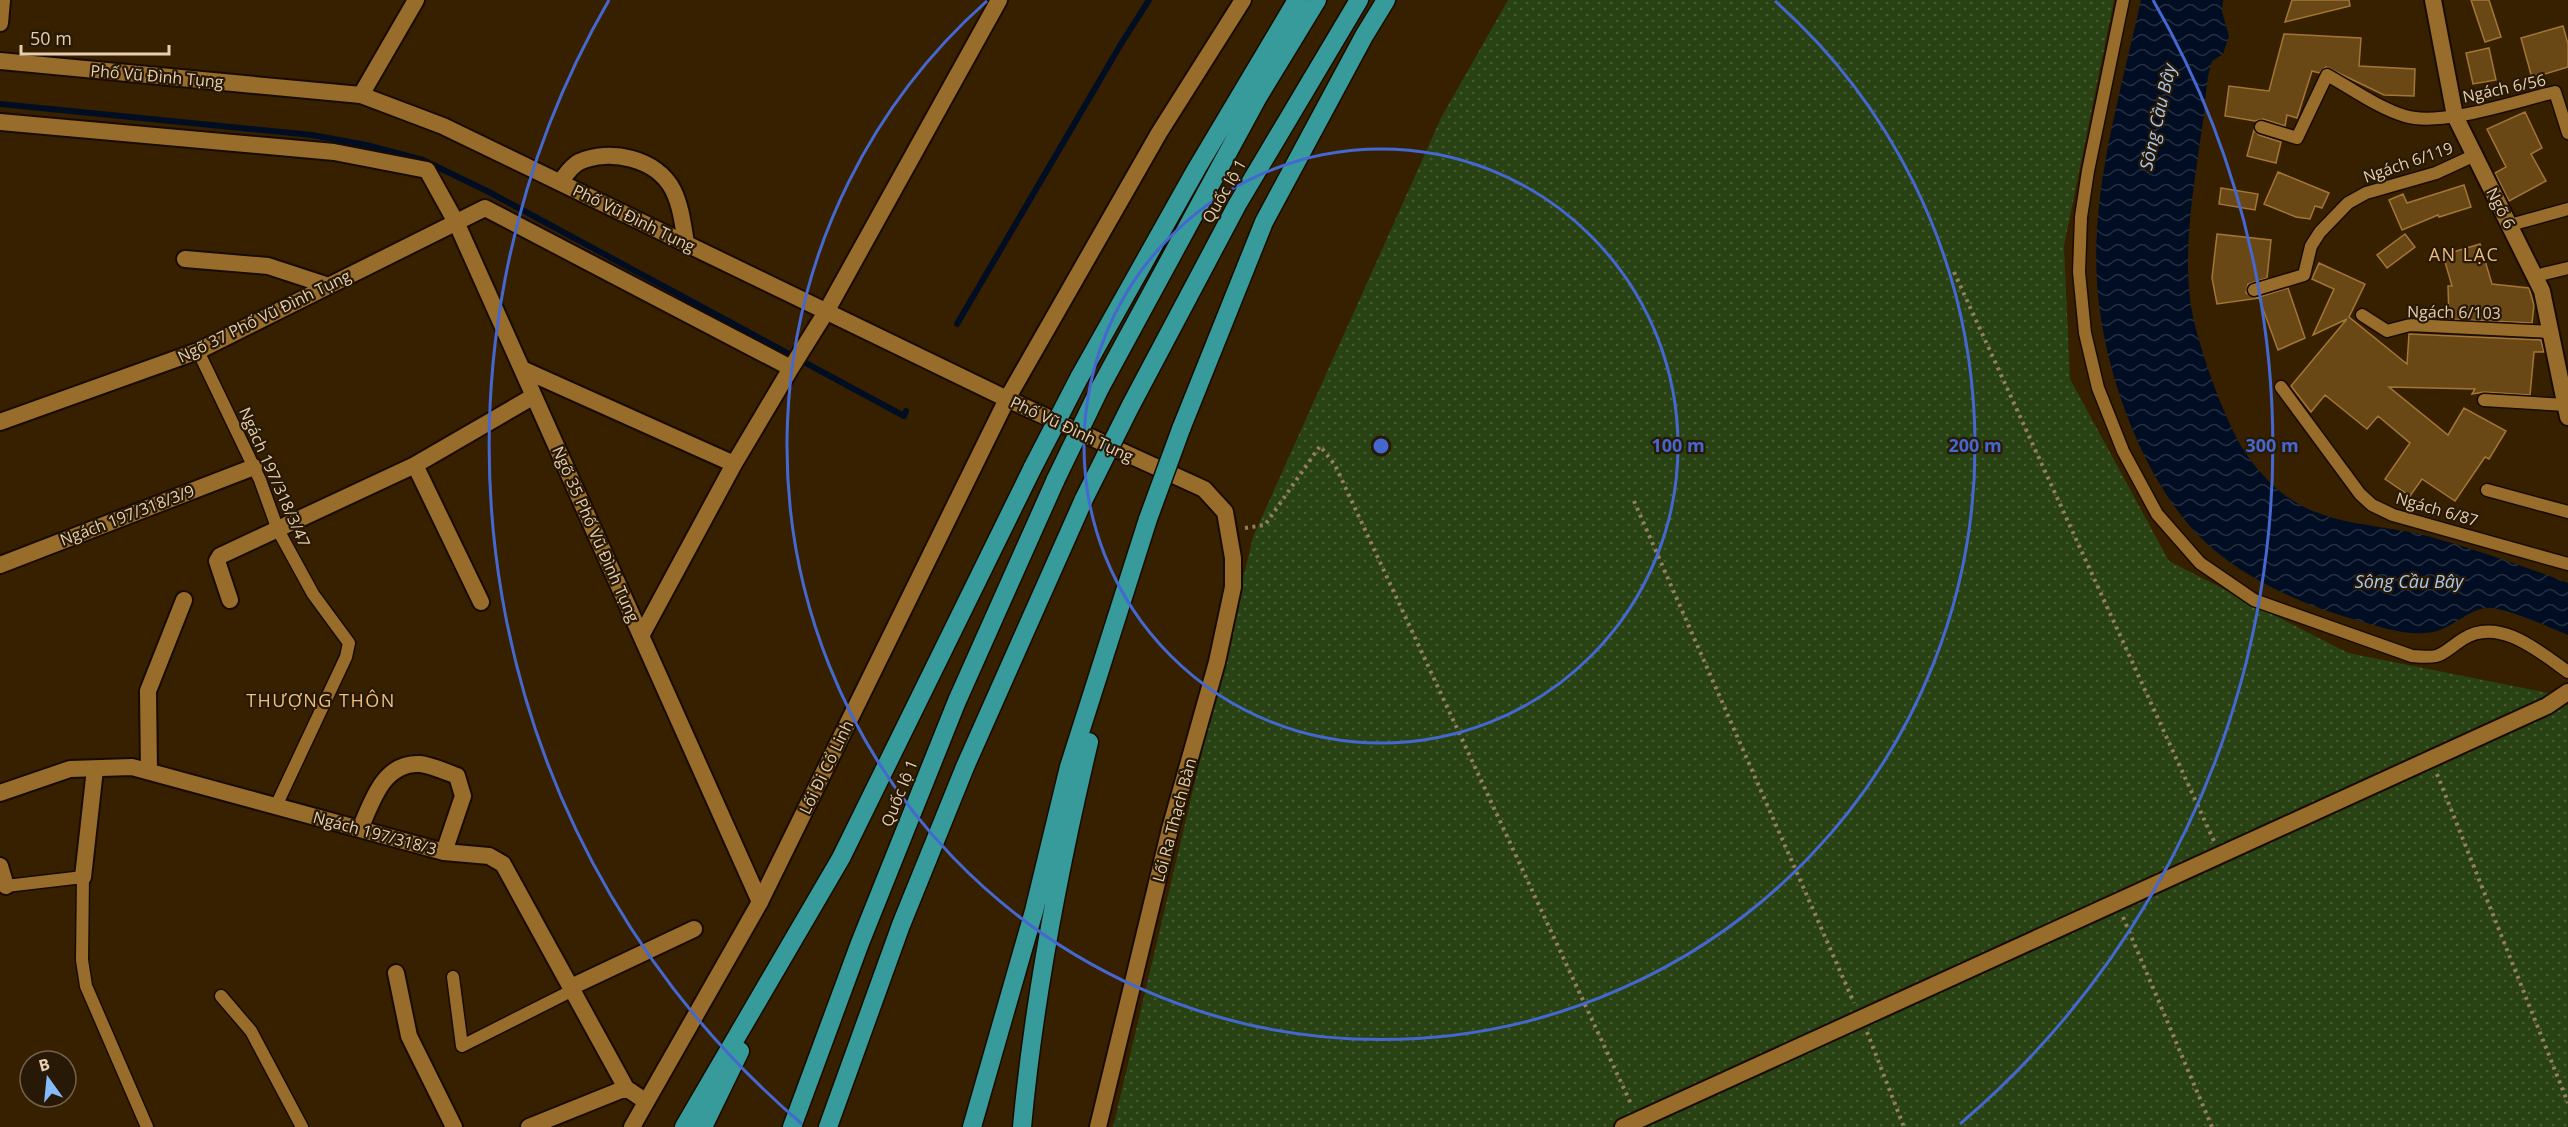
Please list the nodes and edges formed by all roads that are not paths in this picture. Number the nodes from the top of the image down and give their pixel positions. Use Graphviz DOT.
graph roads {
  1 [pos="2,0"];
  2 [pos="416,0"];
  3 [pos="999,0"];
  4 [pos="1243,0"];
  5 [pos="1297,0"];
  6 [pos="1317,0"];
  7 [pos="1359,0"];
  8 [pos="1386,0"];
  9 [pos="2123,0"];
  10 [pos="2433,0"];
  11 [pos="0,23"];
  12 [pos="0,61"];
  13 [pos="361,95"];
  14 [pos="2455,116"];
  15 [pos="0,122"];
  16 [pos="2260,126"];
  17 [pos="2568,133"];
  18 [pos="2475,155"];
  19 [pos="560,182"];
  20 [pos="2568,209"];
  21 [pos="457,224"];
  22 [pos="2510,225"];
  23 [pos="686,243"];
  24 [pos="186,259"];
  25 [pos="2568,268"];
  26 [pos="2535,276"];
  27 [pos="326,285"];
  28 [pos="2254,290"];
  29 [pos="2362,315"];
  30 [pos="822,319"];
  31 [pos="2551,332"];
  32 [pos="198,351"];
  33 [pos="791,368"];
  34 [pos="522,369"];
  35 [pos="2281,387"];
  36 [pos="534,396"];
  37 [pos="1007,399"];
  38 [pos="2484,400"];
  39 [pos="2567,411"];
  40 [pos="0,422"];
  41 [pos="734,464"];
  42 [pos="415,465"];
  43 [pos="254,467"];
  44 [pos="2487,490"];
  45 [pos="1225,512"];
  46 [pos="2568,512"];
  47 [pos="278,530"];
  48 [pos="0,564"];
  49 [pos="2568,564"];
  50 [pos="1127,580"];
  51 [pos="184,600"];
  52 [pos="230,600"];
  53 [pos="481,602"];
  54 [pos="641,636"];
  55 [pos="2568,672"];
  56 [pos="2568,692"];
  57 [pos="95,769"];
  58 [pos="149,771"];
  59 [pos="0,793"];
  60 [pos="276,806"];
  61 [pos="360,829"];
  62 [pos="444,852"];
  63 [pos="0,866"];
  64 [pos="83,877"];
  65 [pos="6,886"];
  66 [pos="760,901"];
  67 [pos="694,929"];
  68 [pos="794,935"];
  69 [pos="396,973"];
  70 [pos="453,977"];
  71 [pos="572,989"];
  72 [pos="221,996"];
  73 [pos="636,1095"];
  74 [pos="1631,1124"];
  75 [pos="147,1127"];
  76 [pos="302,1127"];
  77 [pos="454,1127"];
  78 [pos="529,1127"];
  79 [pos="632,1127"];
  80 [pos="684,1127"];
  81 [pos="703,1127"];
  82 [pos="792,1127"];
  83 [pos="828,1127"];
  84 [pos="972,1127"];
  85 [pos="1022,1127"];
  86 [pos="1098,1127"];
  1 -- 11 [label="street"];
  2 -- 13 [label="street"];
  3 -- 30 [label="street"];
  4 -- 37 [label="street, Lối Đi Cổ Linh"];
  5 -- 68 [label="highway, bridge"];
  6 -- 82 [label="highway, Quốc lộ 1, bridge"];
  7 -- 83 [label="highway, Quốc lộ 1, bridge"];
  8 -- 50 [label="highway, bridge"];
  9 -- 55 [label="lane"];
  10 -- 14 [label="street, Ngõ 6"];
  12 -- 13 [label="street, Phố Vũ Đình Tụng"];
  13 -- 19 [label="street, Phố Vũ Đình Tụng"];
  14 -- 16 [label="lane"];
  14 -- 17 [label="lane, Ngách 6/56"];
  14 -- 18 [label="street, Ngõ 6"];
  15 -- 21 [label="street, Ngõ 35 Phố Vũ Đình Tụng"];
  18 -- 22 [label="street, Ngõ 6"];
  18 -- 28 [label="lane, Ngách 6/119"];
  19 -- 23 [label="street, Phố Vũ Đình Tụng"];
  19 -- 23 [label="street"];
  20 -- 22 [label="lane"];
  21 -- 27 [label="street, Ngõ 37 Phố Vũ Đình Tụng"];
  21 -- 33 [label="street, Ngõ 37 Phố Vũ Đình Tụng"];
  21 -- 34 [label="street, Ngõ 35 Phố Vũ Đình Tụng"];
  22 -- 26 [label="street, Ngõ 6"];
  23 -- 30 [label="street, Phố Vũ Đình Tụng"];
  24 -- 27 [label="street"];
  25 -- 26 [label="lane"];
  26 -- 31 [label="street, Ngõ 6"];
  27 -- 32 [label="street, Ngõ 37 Phố Vũ Đình Tụng"];
  29 -- 31 [label="lane, Ngách 6/103"];
  30 -- 33 [label="street"];
  30 -- 37 [label="street, Phố Vũ Đình Tụng"];
  31 -- 39 [label="street, Ngõ 6"];
  32 -- 40 [label="street, Ngõ 37 Phố Vũ Đình Tụng"];
  32 -- 43 [label="lane, Ngách 197/318/3/47"];
  33 -- 41 [label="street"];
  34 -- 36 [label="street, Ngõ 35 Phố Vũ Đình Tụng"];
  34 -- 41 [label="street"];
  35 -- 49 [label="lane, Ngách 6/87"];
  36 -- 42 [label="street"];
  36 -- 54 [label="street, Ngõ 35 Phố Vũ Đình Tụng"];
  37 -- 45 [label="street, Phố Vũ Đình Tụng"];
  37 -- 66 [label="street, Lối Đi Cổ Linh"];
  38 -- 39 [label="lane"];
  41 -- 54 [label="street"];
  42 -- 47 [label="street"];
  42 -- 53 [label="street"];
  43 -- 47 [label="lane, Ngách 197/318/3/47"];
  43 -- 48 [label="street, Ngách 197/318/3/9"];
  44 -- 46 [label="lane"];
  45 -- 86 [label="street, Lối Ra Thạch Bàn"];
  47 -- 52 [label="street"];
  47 -- 60 [label="lane, Ngách 197/318/3/47"];
  50 -- 84 [label="highway"];
  50 -- 85 [label="highway"];
  51 -- 58 [label="street"];
  54 -- 66 [label="street, Ngõ 35 Phố Vũ Đình Tụng"];
  56 -- 74 [label="street"];
  57 -- 58 [label="street, Ngách 197/318/3"];
  57 -- 59 [label="street, Ngách 197/318/3"];
  57 -- 64 [label="street"];
  58 -- 60 [label="street, Ngách 197/318/3"];
  60 -- 61 [label="street, Ngách 197/318/3"];
  61 -- 62 [label="street, Ngách 197/318/3"];
  61 -- 62 [label="street"];
  62 -- 71 [label="street, Ngách 197/318/3"];
  63 -- 65 [label="street"];
  64 -- 65 [label="lane"];
  64 -- 75 [label="lane"];
  66 -- 73 [label="street, Lối Đi Cổ Linh"];
  67 -- 71 [label="street"];
  68 -- 80 [label="highway"];
  68 -- 81 [label="highway"];
  69 -- 77 [label="street"];
  70 -- 71 [label="lane"];
  71 -- 73 [label="street, Ngách 197/318/3"];
  72 -- 76 [label="lane"];
  73 -- 78 [label="street"];
  73 -- 79 [label="street, Lối Đi Cổ Linh"];
}
